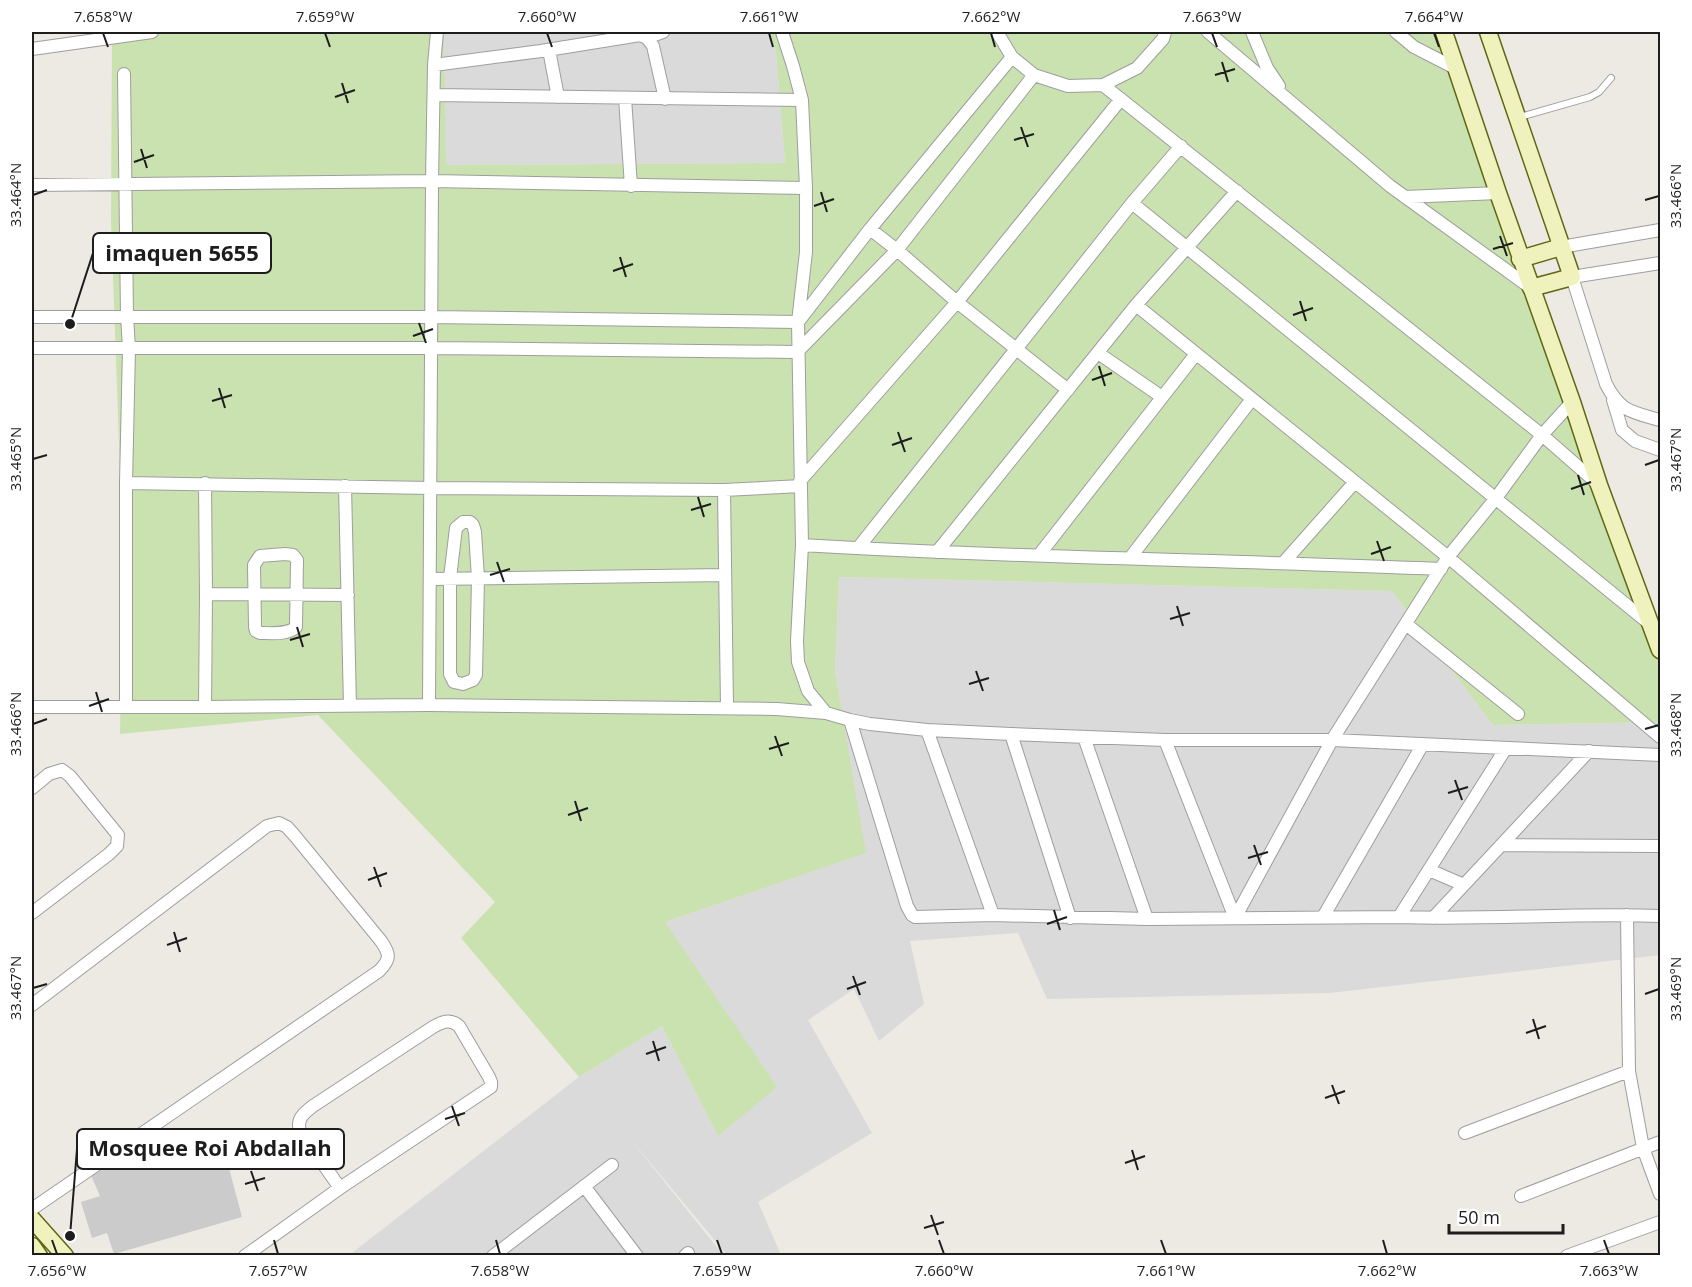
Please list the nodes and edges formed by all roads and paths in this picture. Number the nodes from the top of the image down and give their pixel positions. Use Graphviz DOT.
graph roads {
  1 [pos="152,32"];
  2 [pos="437,32"];
  3 [pos="663,32"];
  4 [pos="782,32"];
  5 [pos="997,32"];
  6 [pos="1165,32"];
  7 [pos="1208,32"];
  8 [pos="1252,32"];
  9 [pos="1395,32"];
  10 [pos="1444,32"];
  11 [pos="1488,32"];
  12 [pos="647,38"];
  13 [pos="32,49"];
  14 [pos="549,50"];
  15 [pos="1012,57"];
  16 [pos="434,65"];
  17 [pos="1457,69"];
  18 [pos="124,74"];
  19 [pos="1034,75"];
  20 [pos="1611,78"];
  21 [pos="1103,85"];
  22 [pos="434,95"];
  23 [pos="558,97"];
  24 [pos="625,98"];
  25 [pos="1287,98"];
  26 [pos="665,99"];
  27 [pos="1121,99"];
  28 [pos="802,100"];
  29 [pos="1518,117"];
  30 [pos="1181,146"];
  31 [pos="432,181"];
  32 [pos="126,184"];
  33 [pos="32,185"];
  34 [pos="631,186"];
  35 [pos="806,188"];
  36 [pos="1237,191"];
  37 [pos="1498,193"];
  38 [pos="1405,197"];
  39 [pos="1132,203"];
  40 [pos="870,229"];
  41 [pos="1660,230"];
  42 [pos="1561,247"];
  43 [pos="1186,248"];
  44 [pos="897,250"];
  45 [pos="1520,259"];
  46 [pos="1660,263"];
  47 [pos="1572,276"];
  48 [pos="1531,288"];
  49 [pos="957,303"];
  50 [pos="1136,305"];
  51 [pos="127,316"];
  52 [pos="32,317"];
  53 [pos="430,317"];
  54 [pos="798,322"];
  55 [pos="32,348"];
  56 [pos="129,348"];
  57 [pos="432,348"];
  58 [pos="1016,348"];
  59 [pos="797,352"];
  60 [pos="1098,353"];
  61 [pos="1196,354"];
  62 [pos="1068,390"];
  63 [pos="1162,397"];
  64 [pos="1251,399"];
  65 [pos="1613,400"];
  66 [pos="1572,402"];
  67 [pos="1660,420"];
  68 [pos="1542,435"];
  69 [pos="1660,450"];
  70 [pos="1355,482"];
  71 [pos="126,483"];
  72 [pos="205,483"];
  73 [pos="801,484"];
  74 [pos="1599,485"];
  75 [pos="345,486"];
  76 [pos="432,488"];
  77 [pos="724,490"];
  78 [pos="1496,498"];
  79 [pos="802,545"];
  80 [pos="858,548"];
  81 [pos="937,552"];
  82 [pos="1039,555"];
  83 [pos="1448,557"];
  84 [pos="1130,558"];
  85 [pos="1284,562"];
  86 [pos="1441,569"];
  87 [pos="725,574"];
  88 [pos="450,578"];
  89 [pos="478,578"];
  90 [pos="431,579"];
  91 [pos="206,594"];
  92 [pos="254,594"];
  93 [pos="296,594"];
  94 [pos="348,594"];
  95 [pos="1406,624"];
  96 [pos="1651,625"];
  97 [pos="1660,650"];
  98 [pos="429,705"];
  99 [pos="32,706"];
  100 [pos="126,706"];
  101 [pos="350,706"];
  102 [pos="205,707"];
  103 [pos="727,708"];
  104 [pos="826,713"];
  105 [pos="1518,714"];
  106 [pos="850,720"];
  107 [pos="927,730"];
  108 [pos="1011,734"];
  109 [pos="1084,737"];
  110 [pos="1660,737"];
  111 [pos="1165,740"];
  112 [pos="1332,740"];
  113 [pos="1423,744"];
  114 [pos="1506,748"];
  115 [pos="1589,752"];
  116 [pos="1660,755"];
  117 [pos="32,788"];
  118 [pos="1501,845"];
  119 [pos="1660,846"];
  120 [pos="1429,870"];
  121 [pos="1464,885"];
  122 [pos="32,913"];
  123 [pos="993,915"];
  124 [pos="1627,915"];
  125 [pos="1660,916"];
  126 [pos="1323,917"];
  127 [pos="1399,917"];
  128 [pos="1070,918"];
  129 [pos="1235,918"];
  130 [pos="1433,918"];
  131 [pos="1147,919"];
  132 [pos="32,1005"];
  133 [pos="1629,1071"];
  134 [pos="1465,1132"];
  135 [pos="1660,1142"];
  136 [pos="1643,1148"];
  137 [pos="612,1165"];
  138 [pos="584,1186"];
  139 [pos="340,1188"];
  140 [pos="1660,1194"];
  141 [pos="1521,1196"];
  142 [pos="32,1209"];
  143 [pos="32,1219"];
  144 [pos="1660,1222"];
  145 [pos="32,1246"];
  146 [pos="39,1256"];
  147 [pos="65,1256"];
  148 [pos="245,1256"];
  149 [pos="493,1256"];
  150 [pos="637,1256"];
  151 [pos="1566,1256"];
  1 -- 13 [label="street"];
  2 -- 16 [label="street"];
  3 -- 12 [label="street"];
  4 -- 28 [label="street"];
  5 -- 15 [label="street"];
  6 -- 21 [label="street"];
  7 -- 25 [label="street"];
  8 -- 25 [label="street"];
  9 -- 17 [label="street"];
  10 -- 17 [label="street"];
  11 -- 29 [label="street"];
  12 -- 14 [label="street"];
  12 -- 26 [label="street"];
  14 -- 16 [label="street"];
  14 -- 23 [label="street"];
  15 -- 19 [label="street"];
  15 -- 40 [label="street"];
  16 -- 22 [label="street"];
  17 -- 37 [label="street"];
  18 -- 32 [label="street"];
  19 -- 21 [label="street"];
  19 -- 44 [label="street"];
  20 -- 29 [label="lane"];
  21 -- 27 [label="street"];
  22 -- 23 [label="street"];
  22 -- 31 [label="street"];
  23 -- 24 [label="street"];
  24 -- 26 [label="street"];
  24 -- 34 [label="street"];
  25 -- 38 [label="street"];
  26 -- 28 [label="street"];
  27 -- 30 [label="street"];
  27 -- 49 [label="street"];
  28 -- 35 [label="street"];
  29 -- 42 [label="street"];
  30 -- 36 [label="street"];
  30 -- 39 [label="street"];
  31 -- 32 [label="street"];
  31 -- 34 [label="street"];
  31 -- 53 [label="street"];
  32 -- 33 [label="street"];
  32 -- 51 [label="street"];
  34 -- 35 [label="street"];
  35 -- 54 [label="street"];
  36 -- 43 [label="street"];
  36 -- 68 [label="street"];
  37 -- 38 [label="street"];
  37 -- 45 [label="street"];
  38 -- 48 [label="street"];
  39 -- 43 [label="street"];
  39 -- 58 [label="street"];
  40 -- 44 [label="street"];
  40 -- 54 [label="street"];
  41 -- 42 [label="street"];
  42 -- 45 [label="street"];
  42 -- 47 [label="street"];
  43 -- 50 [label="street"];
  43 -- 78 [label="street"];
  44 -- 49 [label="street"];
  44 -- 59 [label="street"];
  45 -- 48 [label="street"];
  46 -- 47 [label="street"];
  47 -- 48 [label="street"];
  47 -- 65 [label="street"];
  48 -- 66 [label="street"];
  49 -- 58 [label="street"];
  49 -- 73 [label="street"];
  50 -- 60 [label="street"];
  50 -- 61 [label="street"];
  51 -- 52 [label="street"];
  51 -- 53 [label="street"];
  51 -- 56 [label="street"];
  53 -- 54 [label="street"];
  53 -- 57 [label="street"];
  54 -- 59 [label="street"];
  55 -- 56 [label="street"];
  56 -- 57 [label="street"];
  56 -- 71 [label="street"];
  57 -- 59 [label="street"];
  57 -- 76 [label="street"];
  58 -- 62 [label="street"];
  58 -- 80 [label="street"];
  59 -- 73 [label="street"];
  60 -- 62 [label="street"];
  60 -- 63 [label="street"];
  61 -- 63 [label="street"];
  61 -- 64 [label="street"];
  62 -- 81 [label="street"];
  63 -- 82 [label="street"];
  64 -- 70 [label="street"];
  64 -- 84 [label="street"];
  65 -- 67 [label="street"];
  65 -- 69 [label="street"];
  66 -- 68 [label="street"];
  66 -- 74 [label="street"];
  68 -- 74 [label="street"];
  68 -- 78 [label="street"];
  70 -- 83 [label="street"];
  70 -- 85 [label="street"];
  71 -- 72 [label="street"];
  71 -- 100 [label="street"];
  72 -- 75 [label="street"];
  72 -- 91 [label="street"];
  73 -- 77 [label="street"];
  73 -- 79 [label="street"];
  74 -- 96 [label="street"];
  75 -- 76 [label="street"];
  75 -- 94 [label="street"];
  76 -- 77 [label="street"];
  76 -- 90 [label="street"];
  77 -- 87 [label="street"];
  78 -- 83 [label="street"];
  78 -- 96 [label="street"];
  79 -- 80 [label="street"];
  79 -- 104 [label="street"];
  80 -- 81 [label="street"];
  81 -- 82 [label="street"];
  82 -- 84 [label="street"];
  83 -- 86 [label="street"];
  83 -- 110 [label="street"];
  84 -- 85 [label="street"];
  85 -- 86 [label="street"];
  86 -- 95 [label="street"];
  87 -- 89 [label="street"];
  87 -- 103 [label="street"];
  88 -- 89 [label="street"];
  88 -- 89 [label="street"];
  88 -- 89 [label="street"];
  88 -- 90 [label="street"];
  90 -- 98 [label="street"];
  91 -- 92 [label="street"];
  91 -- 102 [label="street"];
  92 -- 93 [label="street"];
  92 -- 93 [label="street"];
  92 -- 93 [label="street"];
  93 -- 94 [label="street"];
  94 -- 101 [label="street"];
  95 -- 105 [label="street"];
  95 -- 112 [label="street"];
  96 -- 97 [label="street"];
  98 -- 101 [label="street"];
  98 -- 103 [label="street"];
  99 -- 100 [label="street"];
  100 -- 102 [label="street"];
  101 -- 102 [label="street"];
  103 -- 104 [label="street"];
  104 -- 106 [label="street"];
  106 -- 107 [label="street"];
  106 -- 123 [label="street"];
  107 -- 108 [label="street"];
  107 -- 123 [label="street"];
  108 -- 109 [label="street"];
  108 -- 128 [label="street"];
  109 -- 111 [label="street"];
  109 -- 131 [label="street"];
  111 -- 112 [label="street"];
  111 -- 129 [label="street"];
  112 -- 113 [label="street"];
  112 -- 129 [label="street"];
  113 -- 114 [label="street"];
  113 -- 126 [label="street"];
  114 -- 115 [label="street"];
  114 -- 120 [label="street"];
  115 -- 116 [label="street"];
  115 -- 118 [label="street"];
  117 -- 122 [label="street"];
  118 -- 119 [label="street"];
  118 -- 121 [label="street"];
  120 -- 121 [label="street"];
  120 -- 127 [label="street"];
  121 -- 130 [label="street"];
  123 -- 128 [label="street"];
  124 -- 125 [label="street"];
  124 -- 130 [label="street"];
  124 -- 133 [label="street"];
  126 -- 127 [label="street"];
  126 -- 129 [label="street"];
  127 -- 130 [label="street"];
  128 -- 131 [label="street"];
  129 -- 131 [label="street"];
  132 -- 142 [label="street"];
  133 -- 134 [label="street"];
  133 -- 136 [label="street"];
  135 -- 136 [label="street"];
  136 -- 140 [label="street"];
  136 -- 141 [label="street"];
  137 -- 138 [label="street"];
  138 -- 149 [label="street"];
  138 -- 150 [label="street"];
  139 -- 139 [label="street"];
  139 -- 148 [label="street"];
  143 -- 147 [label="street"];
  144 -- 151 [label="street"];
  145 -- 146 [label="street"];
}
